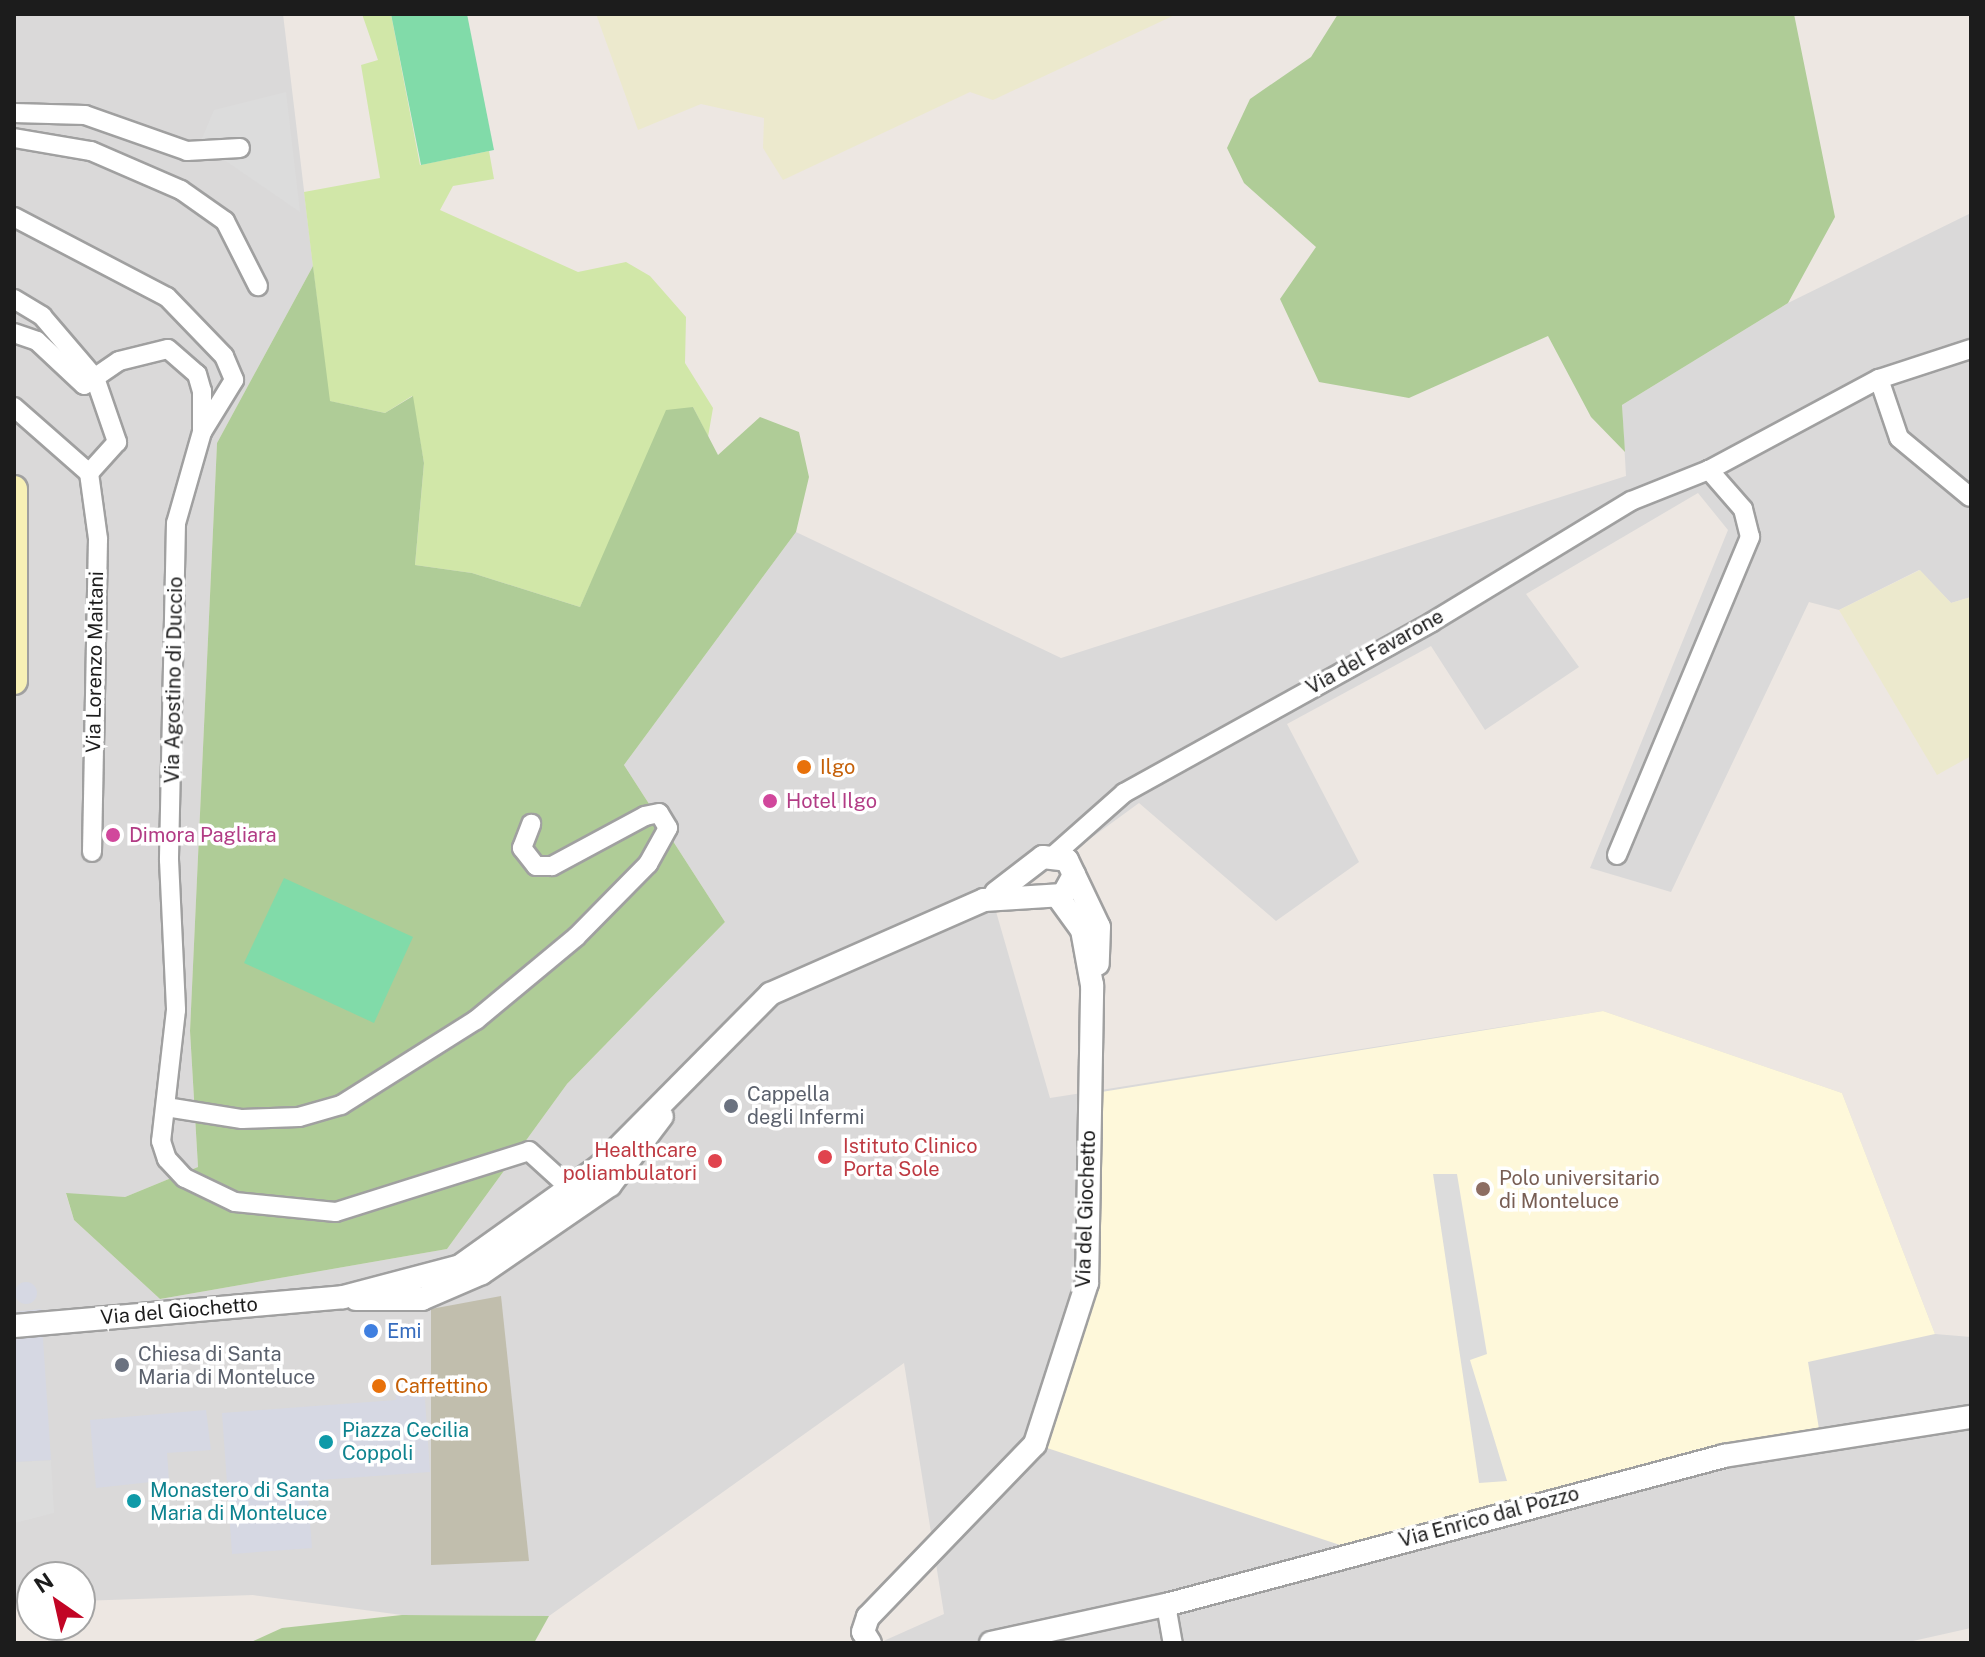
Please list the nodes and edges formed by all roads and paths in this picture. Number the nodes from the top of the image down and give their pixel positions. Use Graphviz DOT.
graph roads {
  1 [pos="14,113"];
  2 [pos="14,138"];
  3 [pos="240,148"];
  4 [pos="14,217"];
  5 [pos="258,286"];
  6 [pos="14,299"];
  7 [pos="14,333"];
  8 [pos="1971,349"];
  9 [pos="95,378"];
  10 [pos="1879,379"];
  11 [pos="14,407"];
  12 [pos="202,432"];
  13 [pos="1709,470"];
  14 [pos="89,473"];
  15 [pos="14,489"];
  16 [pos="1970,497"];
  17 [pos="14,681"];
  18 [pos="531,824"];
  19 [pos="92,852"];
  20 [pos="1054,855"];
  21 [pos="1617,855"];
  22 [pos="1034,866"];
  23 [pos="1074,875"];
  24 [pos="1048,895"];
  25 [pos="984,900"];
  26 [pos="1092,985"];
  27 [pos="680,1084"];
  28 [pos="166,1107"];
  29 [pos="572,1190"];
  30 [pos="343,1297"];
  31 [pos="14,1326"];
  32 [pos="1971,1417"];
  33 [pos="1166,1605"];
  34 [pos="1015,1641"];
  35 [pos="870,1643"];
  36 [pos="991,1643"];
  37 [pos="1173,1643"];
  1 -- 3 [label="street"];
  2 -- 5 [label="street"];
  4 -- 12 [label="street"];
  6 -- 9 [label="street"];
  7 -- 9 [label="street"];
  8 -- 10 [label="street, Via del Favarone"];
  9 -- 12 [label="street, Via Agostino di Duccio"];
  9 -- 14 [label="street"];
  10 -- 13 [label="street, Via del Favarone"];
  10 -- 16 [label="street"];
  11 -- 14 [label="street"];
  12 -- 28 [label="street, Via Agostino di Duccio"];
  13 -- 20 [label="street, Via del Favarone"];
  13 -- 21 [label="street"];
  14 -- 19 [label="street, Via Lorenzo Maitani"];
  15 -- 17 [label="main road"];
  18 -- 28 [label="street"];
  20 -- 22 [label="street, Via del Giochetto"];
  20 -- 23 [label="street, Via del Giochetto"];
  22 -- 24 [label="street, Via del Giochetto"];
  22 -- 25 [label="street, Via del Giochetto"];
  23 -- 24 [label="street"];
  23 -- 26 [label="street, Via del Giochetto"];
  24 -- 25 [label="street, Via del Giochetto"];
  24 -- 26 [label="street, Via del Giochetto"];
  25 -- 27 [label="street, Via del Giochetto"];
  26 -- 35 [label="street, Via del Giochetto"];
  27 -- 29 [label="street, Via del Giochetto"];
  27 -- 30 [label="street, Via del Giochetto"];
  28 -- 29 [label="street, Via Agostino di Duccio"];
  29 -- 30 [label="street, Via del Giochetto"];
  30 -- 31 [label="street, Via del Giochetto"];
  32 -- 33 [label="street, Via Enrico dal Pozzo"];
  33 -- 34 [label="street, Via Enrico dal Pozzo"];
  33 -- 37 [label="street"];
  34 -- 36 [label="street"];
}
